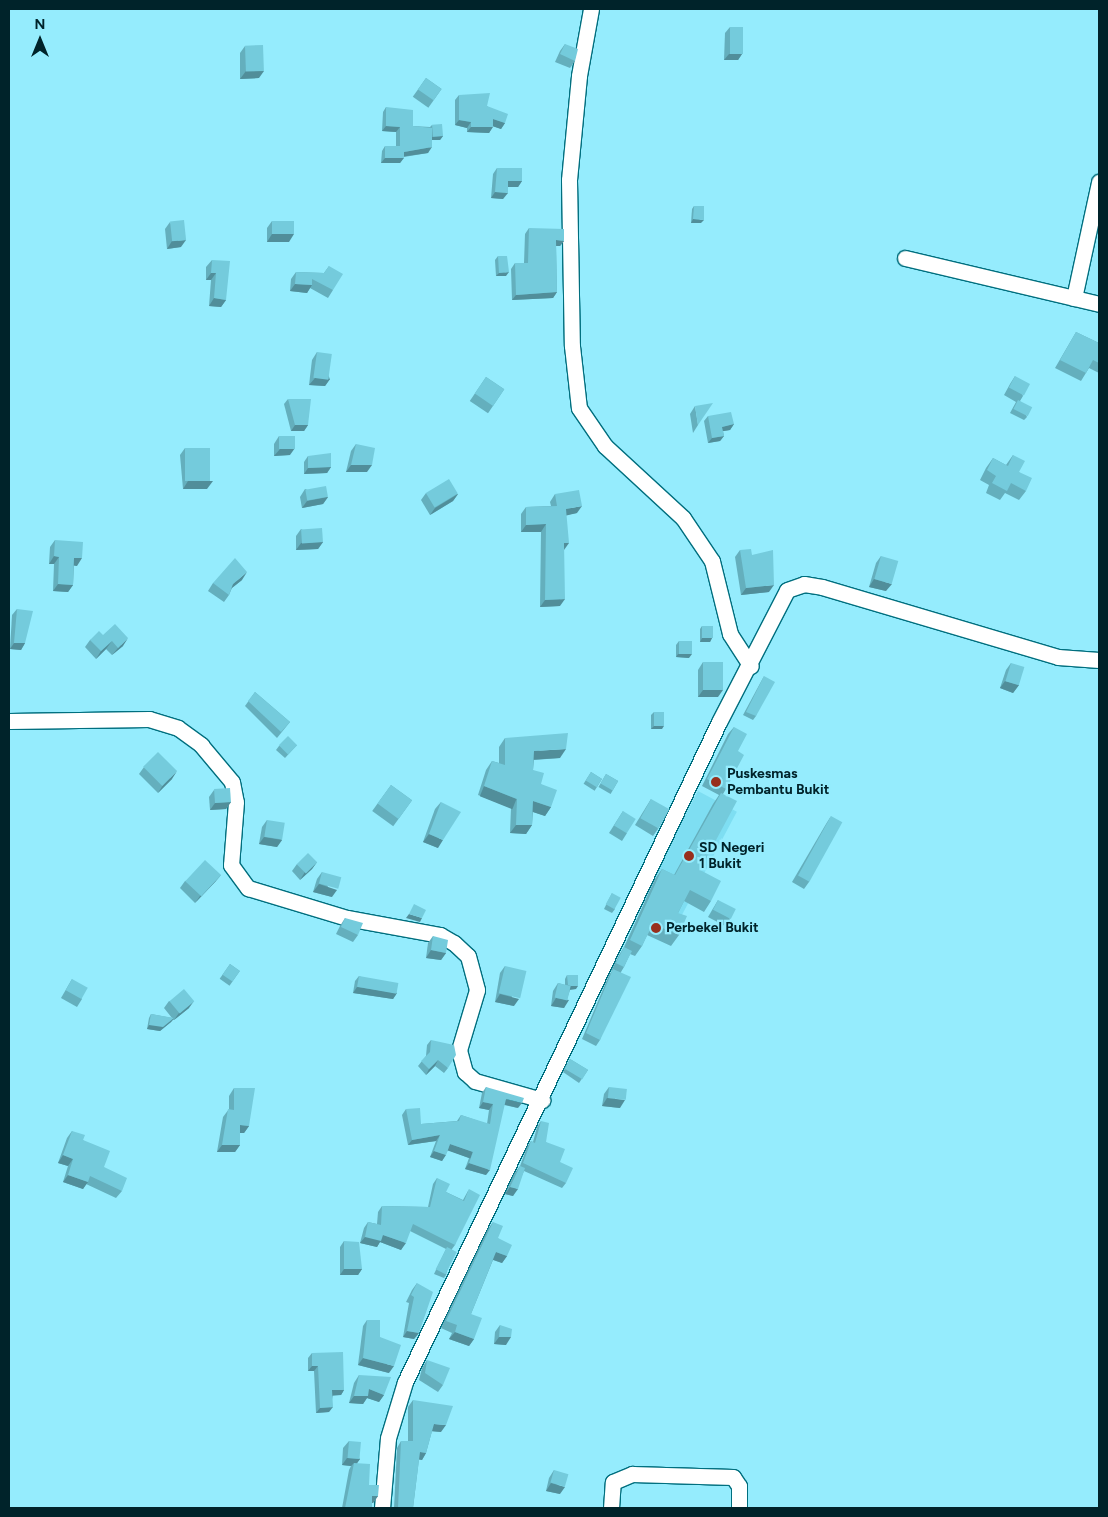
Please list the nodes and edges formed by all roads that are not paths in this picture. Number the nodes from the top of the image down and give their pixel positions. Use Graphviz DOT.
graph roads {
  1 [pos="591,9"];
  2 [pos="1099,182"];
  3 [pos="905,258"];
  4 [pos="1074,298"];
  5 [pos="1099,304"];
  6 [pos="1099,660"];
  7 [pos="751,666"];
  8 [pos="9,721"];
  9 [pos="542,1100"];
  10 [pos="382,1508"];
  11 [pos="611,1508"];
  12 [pos="740,1508"];
  1 -- 7 [label="street"];
  2 -- 4 [label="street"];
  3 -- 4 [label="street"];
  4 -- 5 [label="street"];
  6 -- 7 [label="street"];
  7 -- 9 [label="street"];
  8 -- 9 [label="street"];
  9 -- 10 [label="street"];
  11 -- 12 [label="street"];
}
